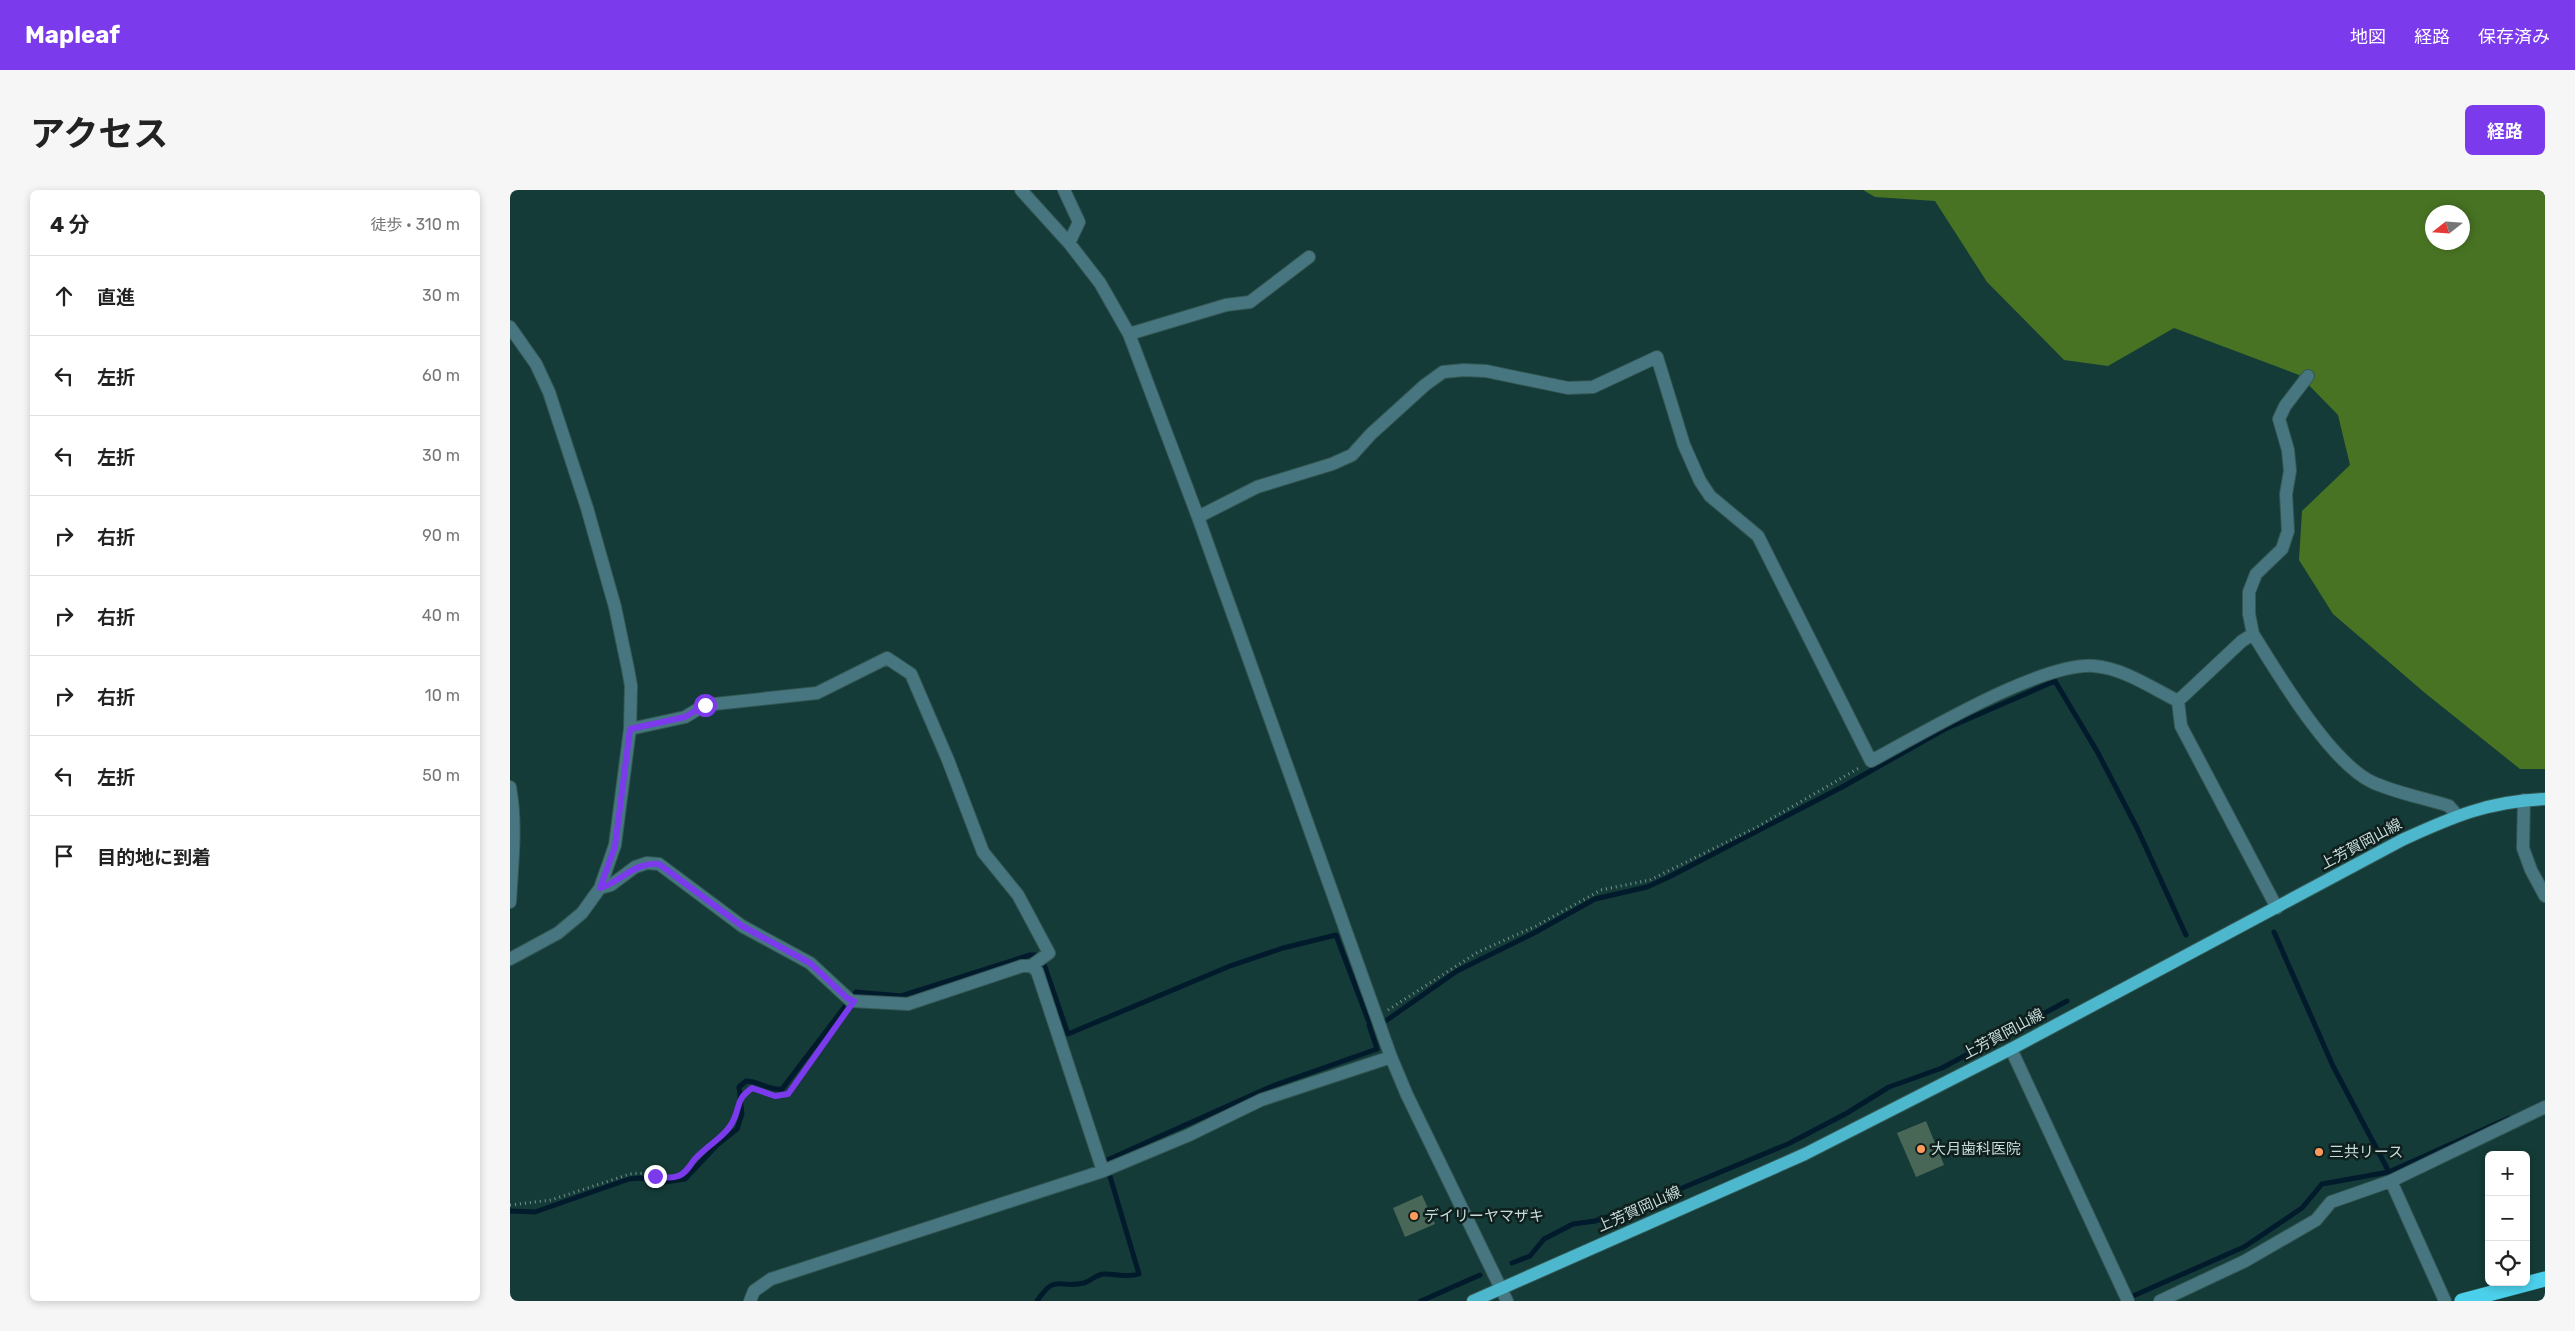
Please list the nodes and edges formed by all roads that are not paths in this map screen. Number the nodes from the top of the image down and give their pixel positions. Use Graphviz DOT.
graph roads {
  1 [pos="1021,190"];
  2 [pos="1064,190"];
  3 [pos="1069,243"];
  4 [pos="1309,257"];
  5 [pos="510,327"];
  6 [pos="1129,334"];
  7 [pos="2308,376"];
  8 [pos="1198,517"];
  9 [pos="2252,634"];
  10 [pos="2178,701"];
  11 [pos="630,729"];
  12 [pos="510,787"];
  13 [pos="2545,799"];
  14 [pos="2524,800"];
  15 [pos="2457,815"];
  16 [pos="600,888"];
  17 [pos="2545,896"];
  18 [pos="510,902"];
  19 [pos="2277,908"];
  20 [pos="511,956"];
  21 [pos="1037,962"];
  22 [pos="2011,1049"];
  23 [pos="1391,1057"];
  24 [pos="2545,1107"];
  25 [pos="1103,1170"];
  26 [pos="2391,1181"];
  27 [pos="2545,1279"];
  28 [pos="1504,1295"];
  29 [pos="750,1301"];
  30 [pos="1473,1301"];
  31 [pos="2128,1301"];
  32 [pos="2160,1301"];
  33 [pos="2445,1301"];
  34 [pos="2462,1301"];
  1 -- 3 [label="street"];
  2 -- 3 [label="street"];
  3 -- 6 [label="street"];
  4 -- 6 [label="street"];
  5 -- 11 [label="street"];
  6 -- 8 [label="street"];
  7 -- 9 [label="street"];
  8 -- 10 [label="street"];
  8 -- 23 [label="street"];
  9 -- 10 [label="street"];
  9 -- 15 [label="street"];
  10 -- 19 [label="street"];
  11 -- 16 [label="street"];
  11 -- 21 [label="street"];
  12 -- 18 [label="street"];
  13 -- 14 [label="main road, 上芳賀岡山線"];
  14 -- 15 [label="main road, 上芳賀岡山線"];
  14 -- 17 [label="street"];
  15 -- 19 [label="main road, 上芳賀岡山線"];
  16 -- 20 [label="street"];
  16 -- 21 [label="street"];
  19 -- 22 [label="main road, 上芳賀岡山線"];
  21 -- 25 [label="street"];
  22 -- 28 [label="main road, 上芳賀岡山線"];
  22 -- 31 [label="street"];
  23 -- 25 [label="street"];
  23 -- 28 [label="street"];
  24 -- 26 [label="street"];
  25 -- 29 [label="street"];
  26 -- 32 [label="street"];
  26 -- 33 [label="street"];
  27 -- 34 [label="highway"];
  28 -- 30 [label="main road, 上芳賀岡山線"];
}
